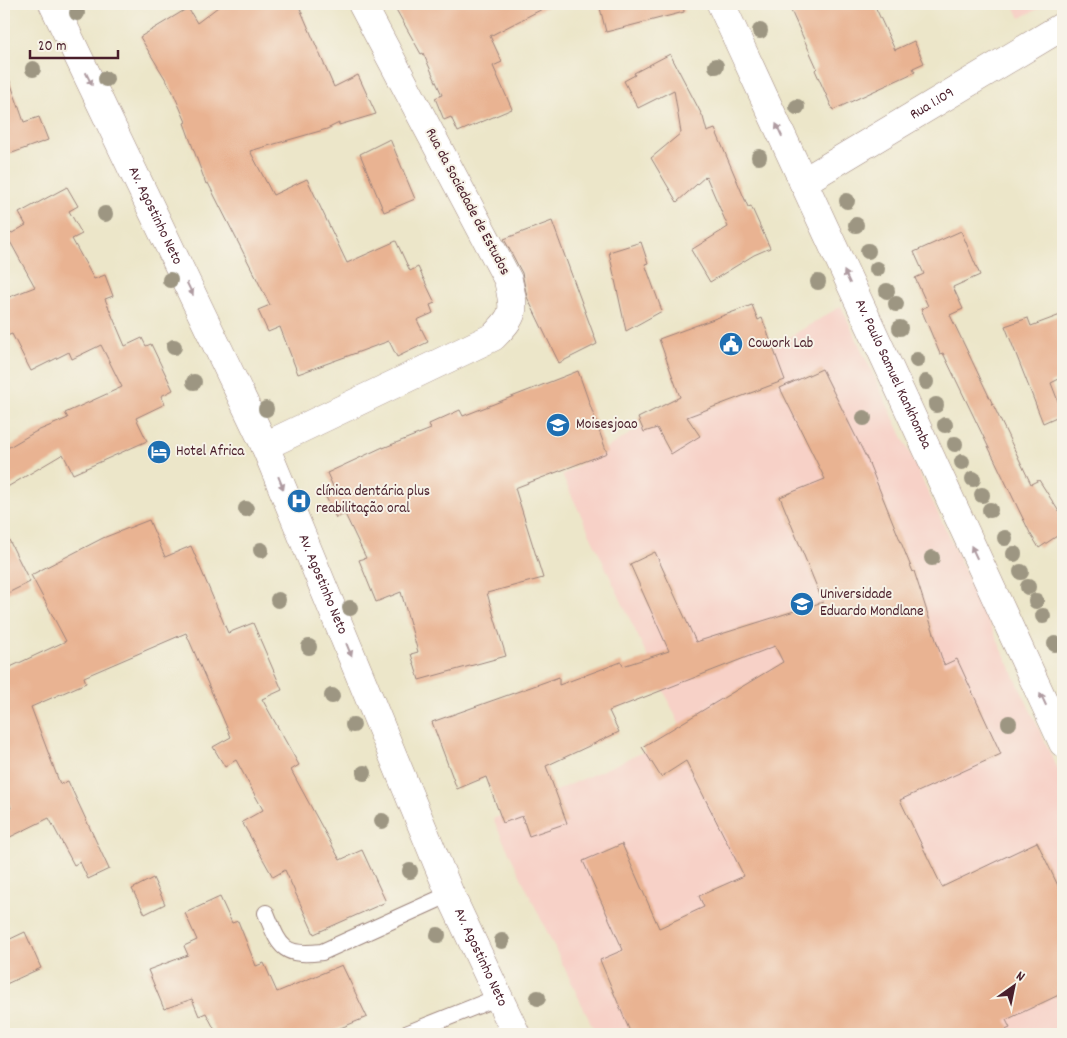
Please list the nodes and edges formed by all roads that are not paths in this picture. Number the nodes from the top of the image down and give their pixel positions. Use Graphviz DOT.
graph roads {
  1 [pos="52,4"];
  2 [pos="362,4"];
  3 [pos="721,4"];
  4 [pos="1063,26"];
  5 [pos="803,182"];
  6 [pos="265,446"];
  7 [pos="1063,743"];
  8 [pos="450,894"];
  9 [pos="266,913"];
  10 [pos="499,997"];
  11 [pos="406,1034"];
  12 [pos="516,1034"];
  1 -- 6 [label="street, Av. Agostinho Neto, one-way"];
  2 -- 6 [label="street, Rua da Sociedade de Estudos"];
  5 -- 3 [label="street, Av. Paulo Samuel Kankhomba, one-way"];
  4 -- 5 [label="street, Rua 1.109"];
  7 -- 5 [label="street, Av. Paulo Samuel Kankhomba, one-way"];
  6 -- 8 [label="street, Av. Agostinho Neto, one-way"];
  8 -- 9 [label="lane"];
  8 -- 10 [label="street, Av. Agostinho Neto"];
  10 -- 11 [label="lane"];
  10 -- 12 [label="street, Av. Agostinho Neto"];
}
